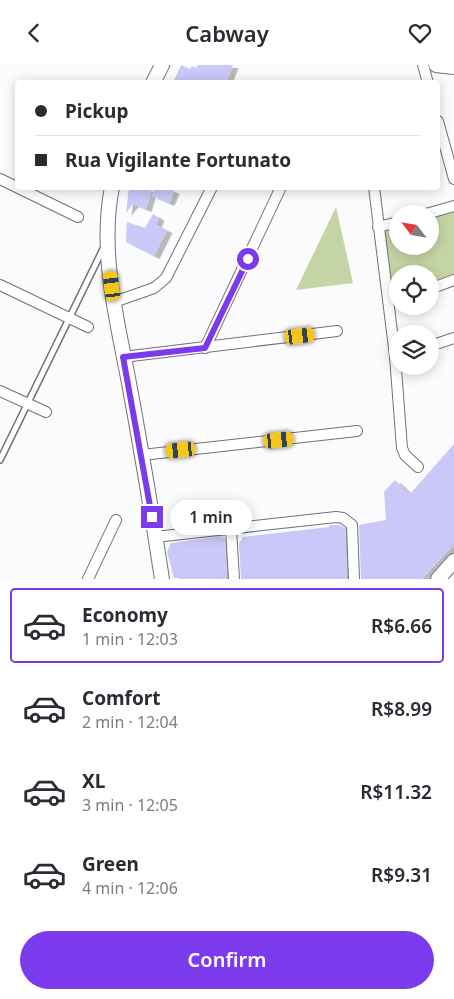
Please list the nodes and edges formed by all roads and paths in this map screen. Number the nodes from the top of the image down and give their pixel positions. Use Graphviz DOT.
graph roads {
  1 [pos="162,65"];
  2 [pos="423,65"];
  3 [pos="436,65"];
  4 [pos="454,67"];
  5 [pos="154,80"];
  6 [pos="427,80"];
  7 [pos="440,142"];
  8 [pos="442,156"];
  9 [pos="0,179"];
  10 [pos="454,179"];
  11 [pos="15,186"];
  12 [pos="23,190"];
  13 [pos="111,190"];
  14 [pos="210,190"];
  15 [pos="280,190"];
  16 [pos="374,190"];
  17 [pos="454,206"];
  18 [pos="439,210"];
  19 [pos="78,217"];
  20 [pos="389,224"];
  21 [pos="378,227"];
  22 [pos="106,243"];
  23 [pos="454,280"];
  24 [pos="389,282"];
  25 [pos="0,285"];
  26 [pos="439,286"];
  27 [pos="114,301"];
  28 [pos="68,318"];
  29 [pos="88,327"];
  30 [pos="337,331"];
  31 [pos="454,338"];
  32 [pos="439,343"];
  33 [pos="205,348"];
  34 [pos="123,357"];
  35 [pos="397,375"];
  36 [pos="0,391"];
  37 [pos="28,404"];
  38 [pos="46,412"];
  39 [pos="357,431"];
  40 [pos="142,455"];
  41 [pos="0,460"];
  42 [pos="418,467"];
  43 [pos="116,521"];
  44 [pos="231,529"];
  45 [pos="155,537"];
  46 [pos="454,561"];
  47 [pos="88,579"];
  48 [pos="162,579"];
  49 [pos="234,579"];
  50 [pos="354,579"];
  51 [pos="438,579"];
  1 -- 5 [label="street"];
  2 -- 6 [label="street"];
  3 -- 4 [label="street"];
  7 -- 8 [label="street"];
  8 -- 10 [label="street"];
  9 -- 11 [label="street"];
  12 -- 19 [label="street"];
  13 -- 22 [label="street"];
  14 -- 27 [label="street"];
  15 -- 33 [label="street"];
  16 -- 21 [label="street"];
  17 -- 18 [label="street"];
  20 -- 21 [label="street"];
  21 -- 24 [label="street"];
  22 -- 27 [label="street"];
  22 -- 28 [label="lane"];
  23 -- 26 [label="street"];
  25 -- 28 [label="street"];
  27 -- 34 [label="street"];
  28 -- 29 [label="street"];
  28 -- 37 [label="lane"];
  30 -- 33 [label="street"];
  31 -- 32 [label="street"];
  33 -- 34 [label="street"];
  34 -- 40 [label="street"];
  35 -- 42 [label="street"];
  36 -- 37 [label="street"];
  37 -- 38 [label="street"];
  37 -- 41 [label="lane"];
  39 -- 40 [label="street"];
  40 -- 45 [label="street"];
  43 -- 47 [label="street"];
  44 -- 45 [label="street"];
  44 -- 49 [label="street"];
  44 -- 50 [label="street"];
  45 -- 48 [label="street"];
  46 -- 51 [label="street"];
}
